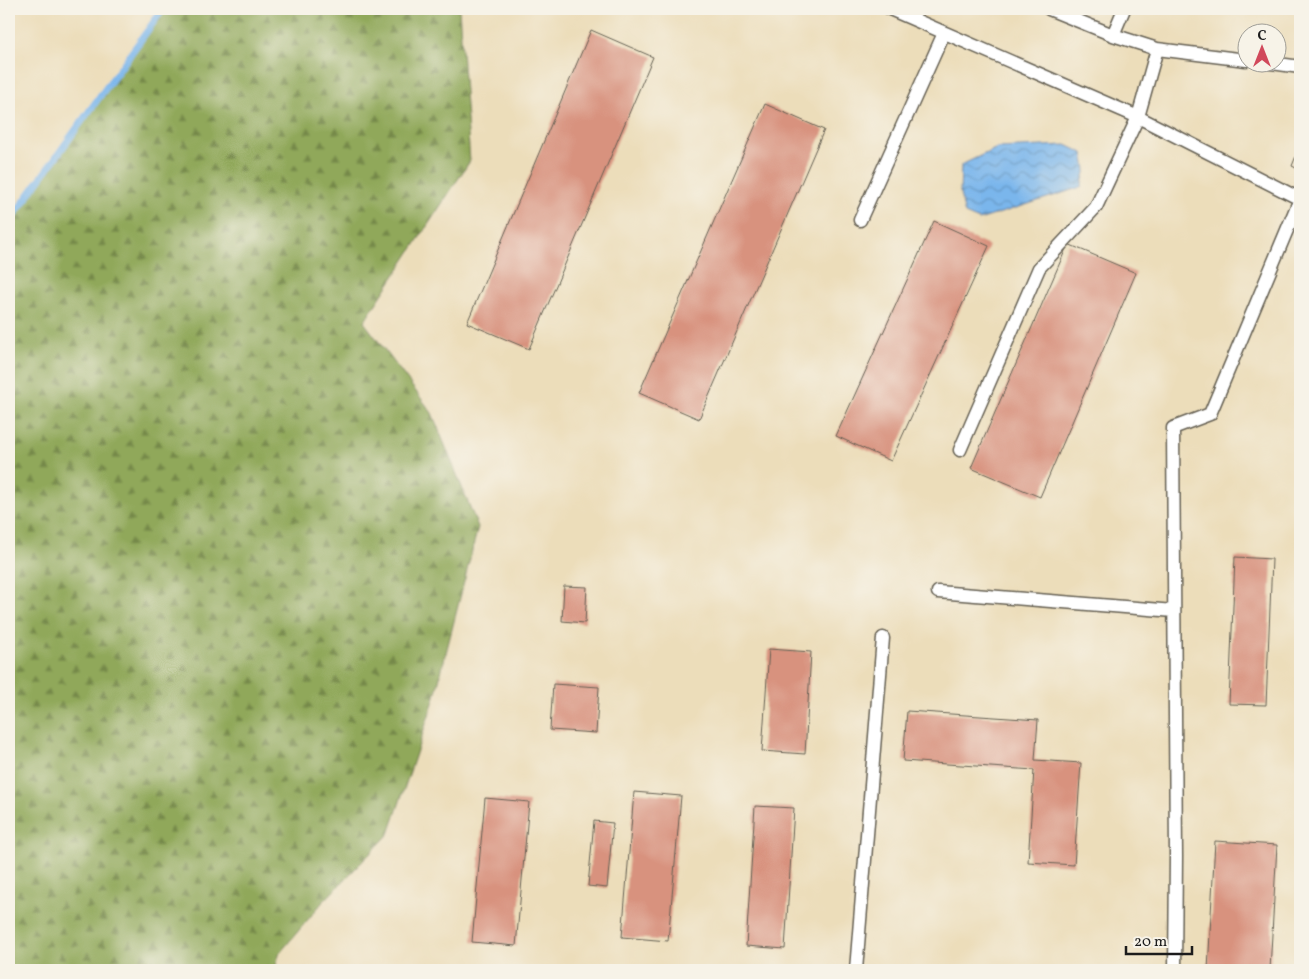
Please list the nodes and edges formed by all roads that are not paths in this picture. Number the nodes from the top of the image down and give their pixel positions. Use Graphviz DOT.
graph roads {
  1 [pos="890,9"];
  2 [pos="1049,9"];
  3 [pos="1124,9"];
  4 [pos="944,33"];
  5 [pos="1113,35"];
  6 [pos="1157,49"];
  7 [pos="1236,59"];
  8 [pos="1286,65"];
  9 [pos="1300,67"];
  10 [pos="1138,118"];
  11 [pos="1300,199"];
  12 [pos="860,220"];
  13 [pos="960,450"];
  14 [pos="938,592"];
  15 [pos="1174,611"];
  16 [pos="884,638"];
  17 [pos="856,970"];
  18 [pos="1175,970"];
  1 -- 4 [label="lane"];
  2 -- 5 [label="lane"];
  3 -- 5 [label="lane"];
  4 -- 10 [label="lane"];
  4 -- 12 [label="lane"];
  5 -- 6 [label="lane"];
  6 -- 7 [label="lane"];
  6 -- 10 [label="lane"];
  8 -- 9 [label="lane"];
  10 -- 11 [label="lane"];
  10 -- 13 [label="lane"];
  11 -- 15 [label="lane"];
  14 -- 15 [label="lane"];
  15 -- 18 [label="lane"];
  16 -- 17 [label="lane"];
}
